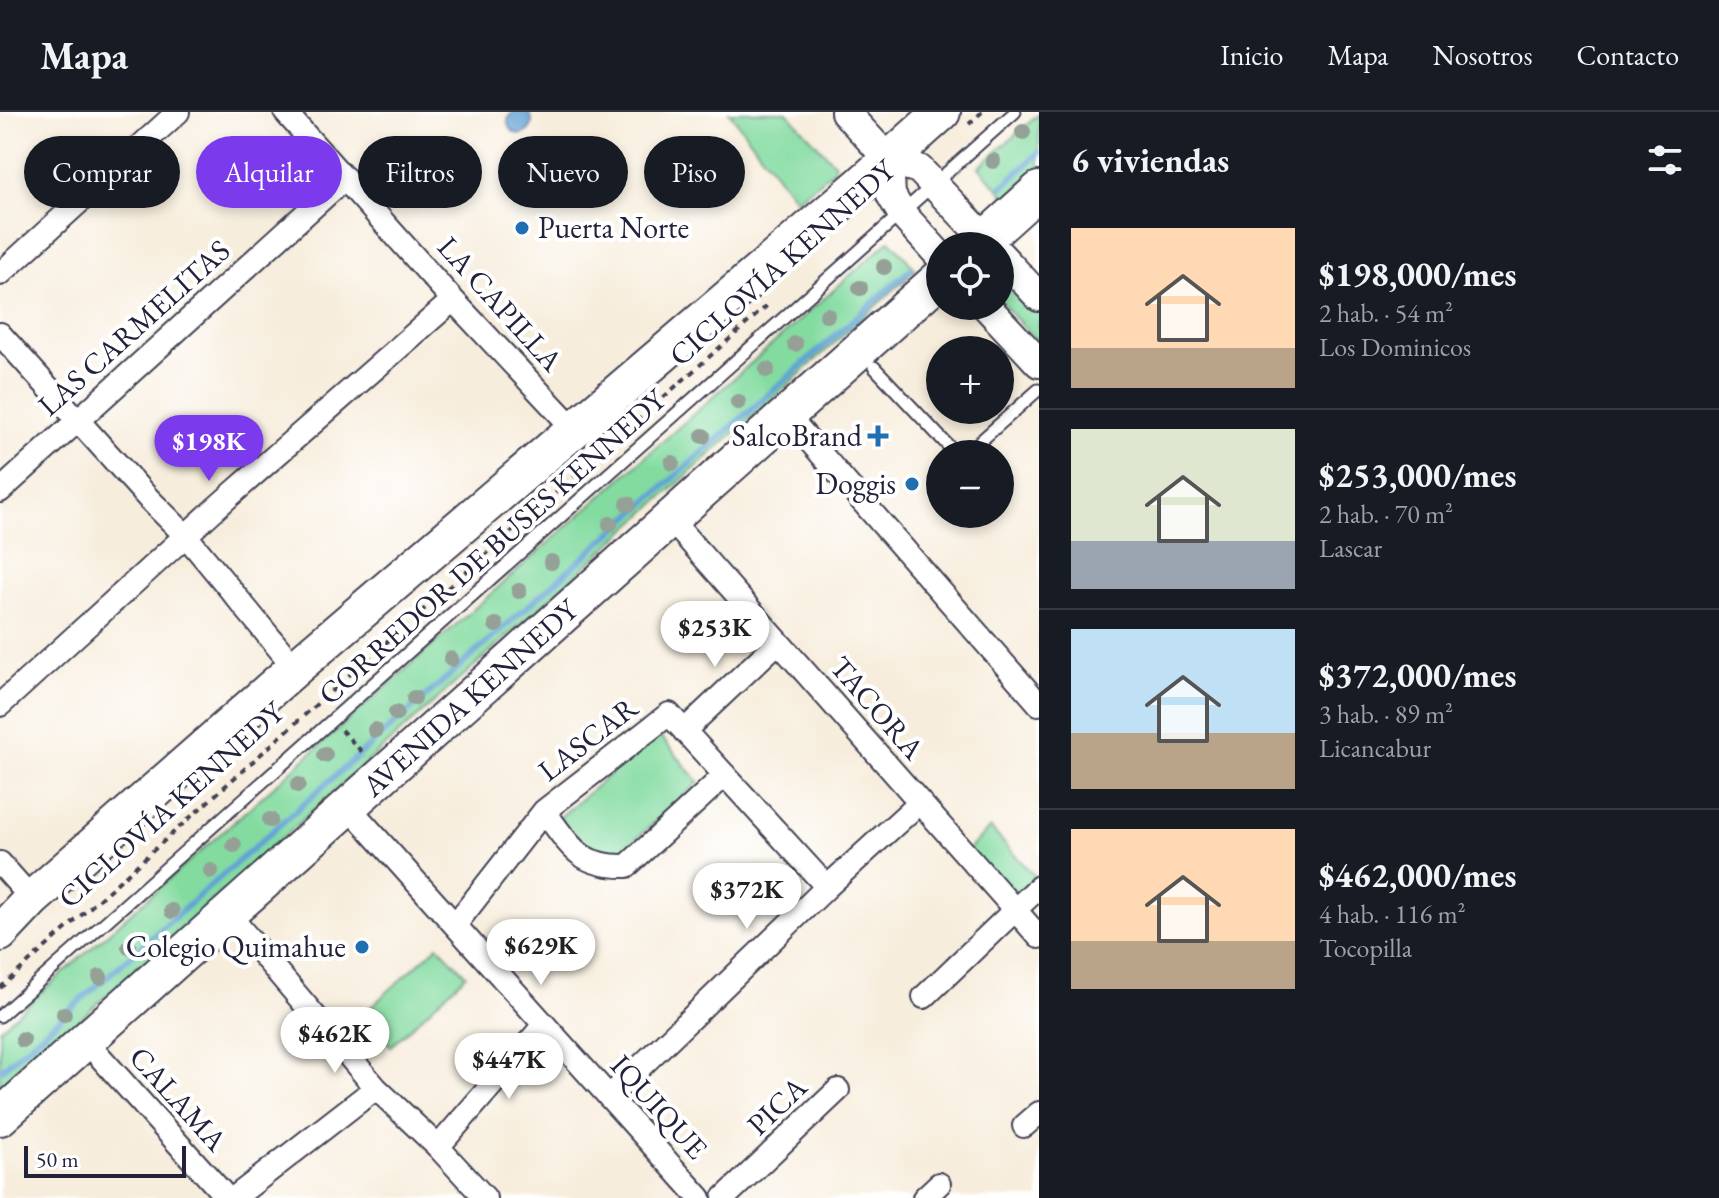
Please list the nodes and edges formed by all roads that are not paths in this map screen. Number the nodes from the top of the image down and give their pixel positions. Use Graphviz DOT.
graph roads {
  1 [pos="178,112"];
  2 [pos="285,112"];
  3 [pos="845,112"];
  4 [pos="1015,112"];
  5 [pos="953,120"];
  6 [pos="889,160"];
  7 [pos="345,178"];
  8 [pos="935,184"];
  9 [pos="1039,190"];
  10 [pos="902,214"];
  11 [pos="976,232"];
  12 [pos="1001,232"];
  13 [pos="926,241"];
  14 [pos="1014,272"];
  15 [pos="0,274"];
  16 [pos="926,291"];
  17 [pos="1039,297"];
  18 [pos="453,300"];
  19 [pos="999,320"];
  20 [pos="0,334"];
  21 [pos="1039,363"];
  22 [pos="874,367"];
  23 [pos="1038,390"];
  24 [pos="787,415"];
  25 [pos="77,421"];
  26 [pos="575,430"];
  27 [pos="943,440"];
  28 [pos="982,440"];
  29 [pos="0,491"];
  30 [pos="670,519"];
  31 [pos="187,537"];
  32 [pos="778,642"];
  33 [pos="295,668"];
  34 [pos="1039,704"];
  35 [pos="0,705"];
  36 [pos="676,722"];
  37 [pos="725,775"];
  38 [pos="920,802"];
  39 [pos="348,806"];
  40 [pos="544,811"];
  41 [pos="0,863"];
  42 [pos="827,887"];
  43 [pos="1039,887"];
  44 [pos="32,899"];
  45 [pos="1016,910"];
  46 [pos="228,914"];
  47 [pos="455,925"];
  48 [pos="0,933"];
  49 [pos="1039,937"];
  50 [pos="924,997"];
  51 [pos="0,1016"];
  52 [pos="544,1025"];
  53 [pos="85,1040"];
  54 [pos="376,1088"];
  55 [pos="838,1090"];
  56 [pos="609,1097"];
  57 [pos="0,1117"];
  58 [pos="438,1147"];
  59 [pos="227,1198"];
  60 [pos="234,1198"];
  61 [pos="485,1198"];
  62 [pos="700,1198"];
  63 [pos="724,1198"];
  1 -- 15 [label="street"];
  2 -- 7 [label="street, LA CAPILLA"];
  3 -- 6 [label="street"];
  4 -- 8 [label="lane, CORREDOR DE BUSES KENNEDY"];
  5 -- 6 [label="main road"];
  6 -- 8 [label="street"];
  6 -- 10 [label="street"];
  6 -- 26 [label="main road"];
  7 -- 18 [label="street, LA CAPILLA"];
  7 -- 25 [label="street, LAS CARMELITAS"];
  8 -- 10 [label="lane, CORREDOR DE BUSES KENNEDY"];
  8 -- 11 [label="street"];
  9 -- 12 [label="main road"];
  10 -- 13 [label="street"];
  10 -- 51 [label="lane, CORREDOR DE BUSES KENNEDY"];
  14 -- 17 [label="street"];
  16 -- 24 [label="main road, AVENIDA KENNEDY"];
  18 -- 26 [label="street, LA CAPILLA"];
  18 -- 31 [label="street"];
  19 -- 21 [label="street"];
  20 -- 25 [label="street"];
  22 -- 27 [label="lane"];
  23 -- 28 [label="lane"];
  24 -- 30 [label="main road, AVENIDA KENNEDY"];
  24 -- 34 [label="street"];
  25 -- 29 [label="street, LAS CARMELITAS"];
  25 -- 31 [label="street"];
  26 -- 33 [label="main road"];
  30 -- 32 [label="street, TACORA"];
  30 -- 39 [label="main road, AVENIDA KENNEDY"];
  31 -- 33 [label="street"];
  31 -- 35 [label="street"];
  32 -- 36 [label="street, LASCAR"];
  32 -- 38 [label="street, TACORA"];
  33 -- 44 [label="main road"];
  36 -- 37 [label="street"];
  36 -- 40 [label="street, LASCAR"];
  37 -- 40 [label="street, LASCAR"];
  37 -- 42 [label="street"];
  38 -- 42 [label="street"];
  38 -- 45 [label="street, TACORA"];
  39 -- 46 [label="main road, AVENIDA KENNEDY"];
  39 -- 47 [label="street, IQUIQUE"];
  40 -- 47 [label="street, LASCAR"];
  41 -- 44 [label="street"];
  42 -- 56 [label="street"];
  43 -- 45 [label="street"];
  44 -- 48 [label="main road"];
  45 -- 49 [label="street, TACORA"];
  45 -- 50 [label="street"];
  46 -- 53 [label="main road, AVENIDA KENNEDY"];
  46 -- 54 [label="street"];
  47 -- 52 [label="street, IQUIQUE"];
  52 -- 56 [label="street, IQUIQUE"];
  52 -- 58 [label="street"];
  53 -- 57 [label="main road, AVENIDA KENNEDY"];
  53 -- 59 [label="street, CALAMA"];
  54 -- 58 [label="street"];
  54 -- 60 [label="street"];
  55 -- 63 [label="street, PICA"];
  56 -- 62 [label="street, IQUIQUE"];
  58 -- 61 [label="street"];
}
